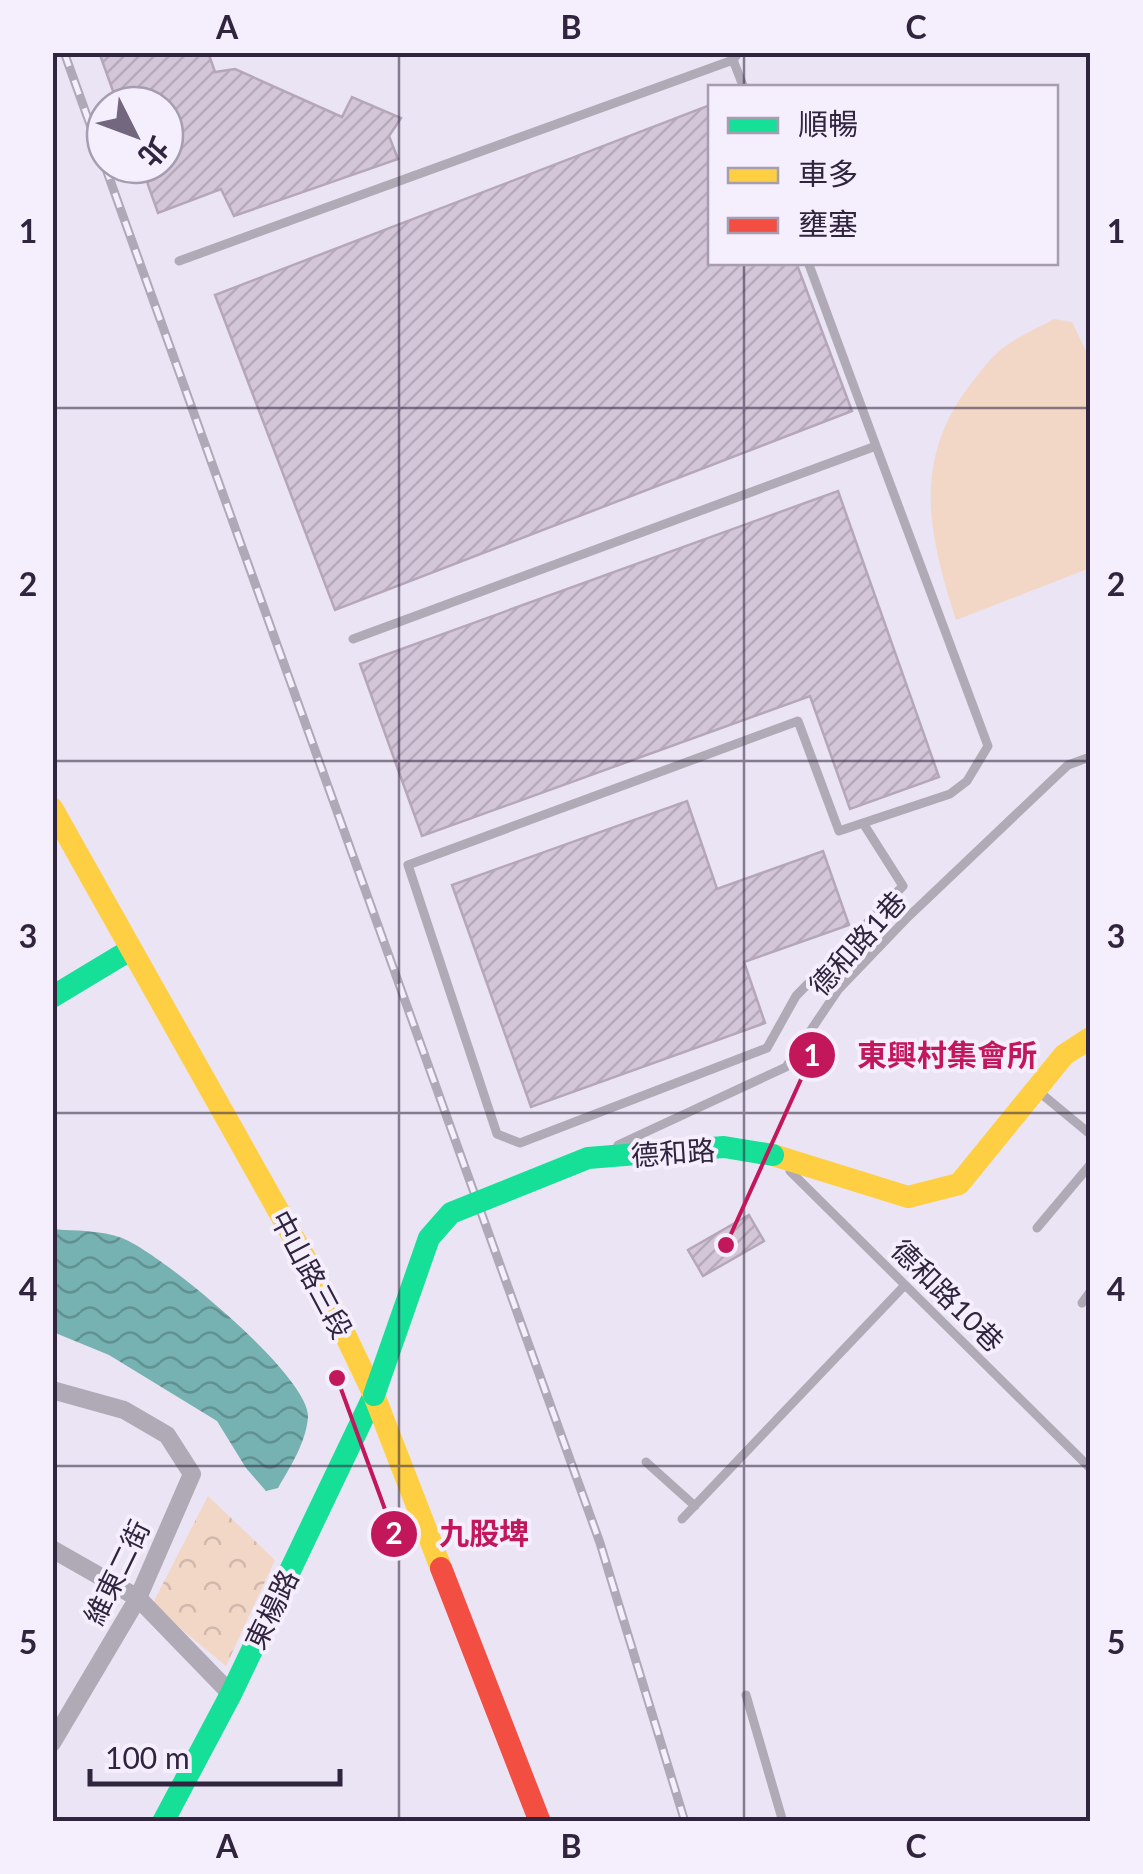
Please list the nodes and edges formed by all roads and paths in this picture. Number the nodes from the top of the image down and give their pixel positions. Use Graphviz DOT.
graph roads {
  1 [pos="736,56"];
  2 [pos="743,85"];
  3 [pos="179,261"];
  4 [pos="809,265"];
  5 [pos="876,446"];
  6 [pos="353,639"];
  7 [pos="1090,757"];
  8 [pos="52,808"];
  9 [pos="862,823"];
  10 [pos="130,950"];
  11 [pos="52,998"];
  12 [pos="1090,1038"];
  13 [pos="1036,1089"];
  14 [pos="1090,1134"];
  15 [pos="773,1155"];
  16 [pos="588,1158"];
  17 [pos="1090,1165"];
  18 [pos="1037,1228"];
  19 [pos="905,1285"];
  20 [pos="1090,1292"];
  21 [pos="1082,1303"];
  22 [pos="52,1390"];
  23 [pos="374,1395"];
  24 [pos="646,1462"];
  25 [pos="1090,1468"];
  26 [pos="695,1506"];
  27 [pos="682,1519"];
  28 [pos="52,1549"];
  29 [pos="138,1598"];
  30 [pos="231,1694"];
  31 [pos="746,1695"];
  32 [pos="52,1743"];
  33 [pos="163,1822"];
  34 [pos="540,1822"];
  35 [pos="783,1822"];
  1 -- 2 [label="lane"];
  1 -- 3 [label="lane"];
  4 -- 5 [label="lane"];
  5 -- 6 [label="lane"];
  5 -- 9 [label="lane"];
  7 -- 16 [label="lane, 德和路1巷"];
  8 -- 10 [label="street, 中山路三段"];
  9 -- 9 [label="lane"];
  10 -- 11 [label="street"];
  10 -- 23 [label="street, 中山路三段"];
  12 -- 13 [label="street, 德和路"];
  13 -- 14 [label="lane"];
  13 -- 15 [label="street, 德和路"];
  15 -- 16 [label="street, 德和路, bridge"];
  15 -- 19 [label="lane, 德和路10巷"];
  16 -- 23 [label="street, 德和路, bridge"];
  17 -- 18 [label="lane"];
  19 -- 25 [label="lane, 德和路10巷"];
  19 -- 26 [label="lane"];
  20 -- 21 [label="lane"];
  22 -- 29 [label="street, 維東二街"];
  23 -- 30 [label="street, 東楊路"];
  23 -- 34 [label="street, 中山路三段"];
  24 -- 26 [label="lane"];
  26 -- 27 [label="lane"];
  28 -- 29 [label="street"];
  29 -- 30 [label="street"];
  29 -- 32 [label="street, 維東二街"];
  30 -- 33 [label="street, 東楊路"];
  31 -- 35 [label="lane"];
}
